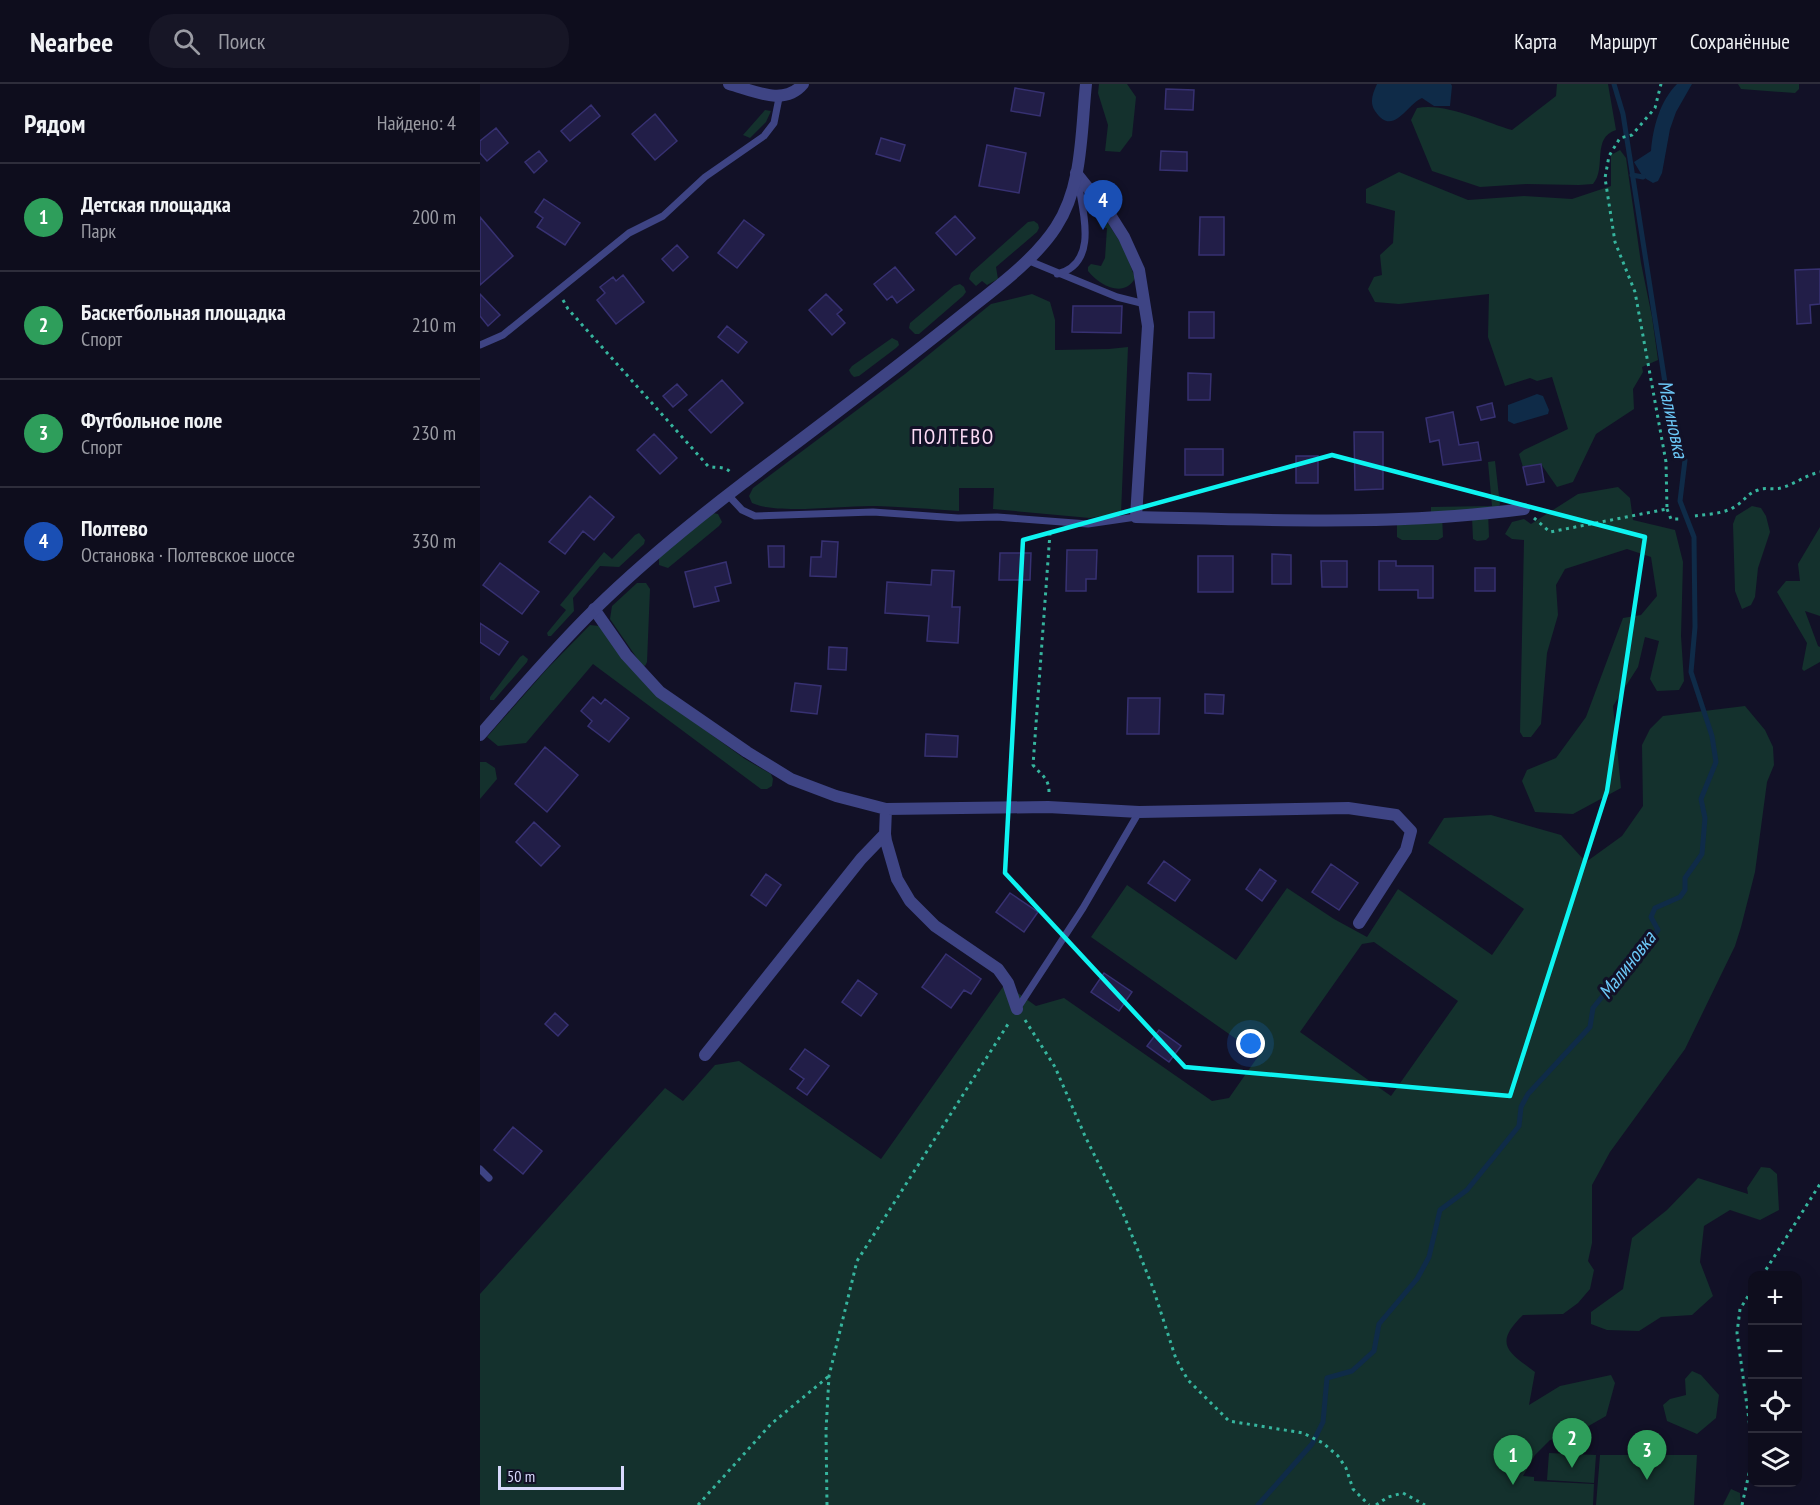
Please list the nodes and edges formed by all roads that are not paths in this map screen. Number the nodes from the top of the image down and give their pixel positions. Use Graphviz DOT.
graph roads {
  1 [pos="729,84"];
  2 [pos="803,84"];
  3 [pos="1085,84"];
  4 [pos="779,98"];
  5 [pos="1076,173"];
  6 [pos="1027,260"];
  7 [pos="1057,274"];
  8 [pos="1145,304"];
  9 [pos="480,345"];
  10 [pos="728,495"];
  11 [pos="1524,509"];
  12 [pos="1136,517"];
  13 [pos="594,609"];
  14 [pos="480,735"];
  15 [pos="886,809"];
  16 [pos="1139,812"];
  17 [pos="885,834"];
  18 [pos="1359,923"];
  19 [pos="1017,1009"];
  20 [pos="705,1055"];
  21 [pos="480,1168"];
  22 [pos="489,1178"];
  1 -- 4 [label="street"];
  2 -- 4 [label="street"];
  3 -- 5 [label="street"];
  4 -- 9 [label="lane"];
  5 -- 6 [label="street"];
  5 -- 7 [label="lane"];
  5 -- 8 [label="street"];
  6 -- 7 [label="lane"];
  6 -- 10 [label="street"];
  7 -- 8 [label="lane"];
  8 -- 12 [label="street"];
  10 -- 12 [label="lane"];
  10 -- 13 [label="street"];
  11 -- 12 [label="street"];
  13 -- 14 [label="street"];
  13 -- 15 [label="street"];
  15 -- 16 [label="street"];
  15 -- 17 [label="street"];
  16 -- 18 [label="street"];
  16 -- 19 [label="lane"];
  17 -- 19 [label="street"];
  17 -- 20 [label="street"];
  21 -- 22 [label="lane"];
}
